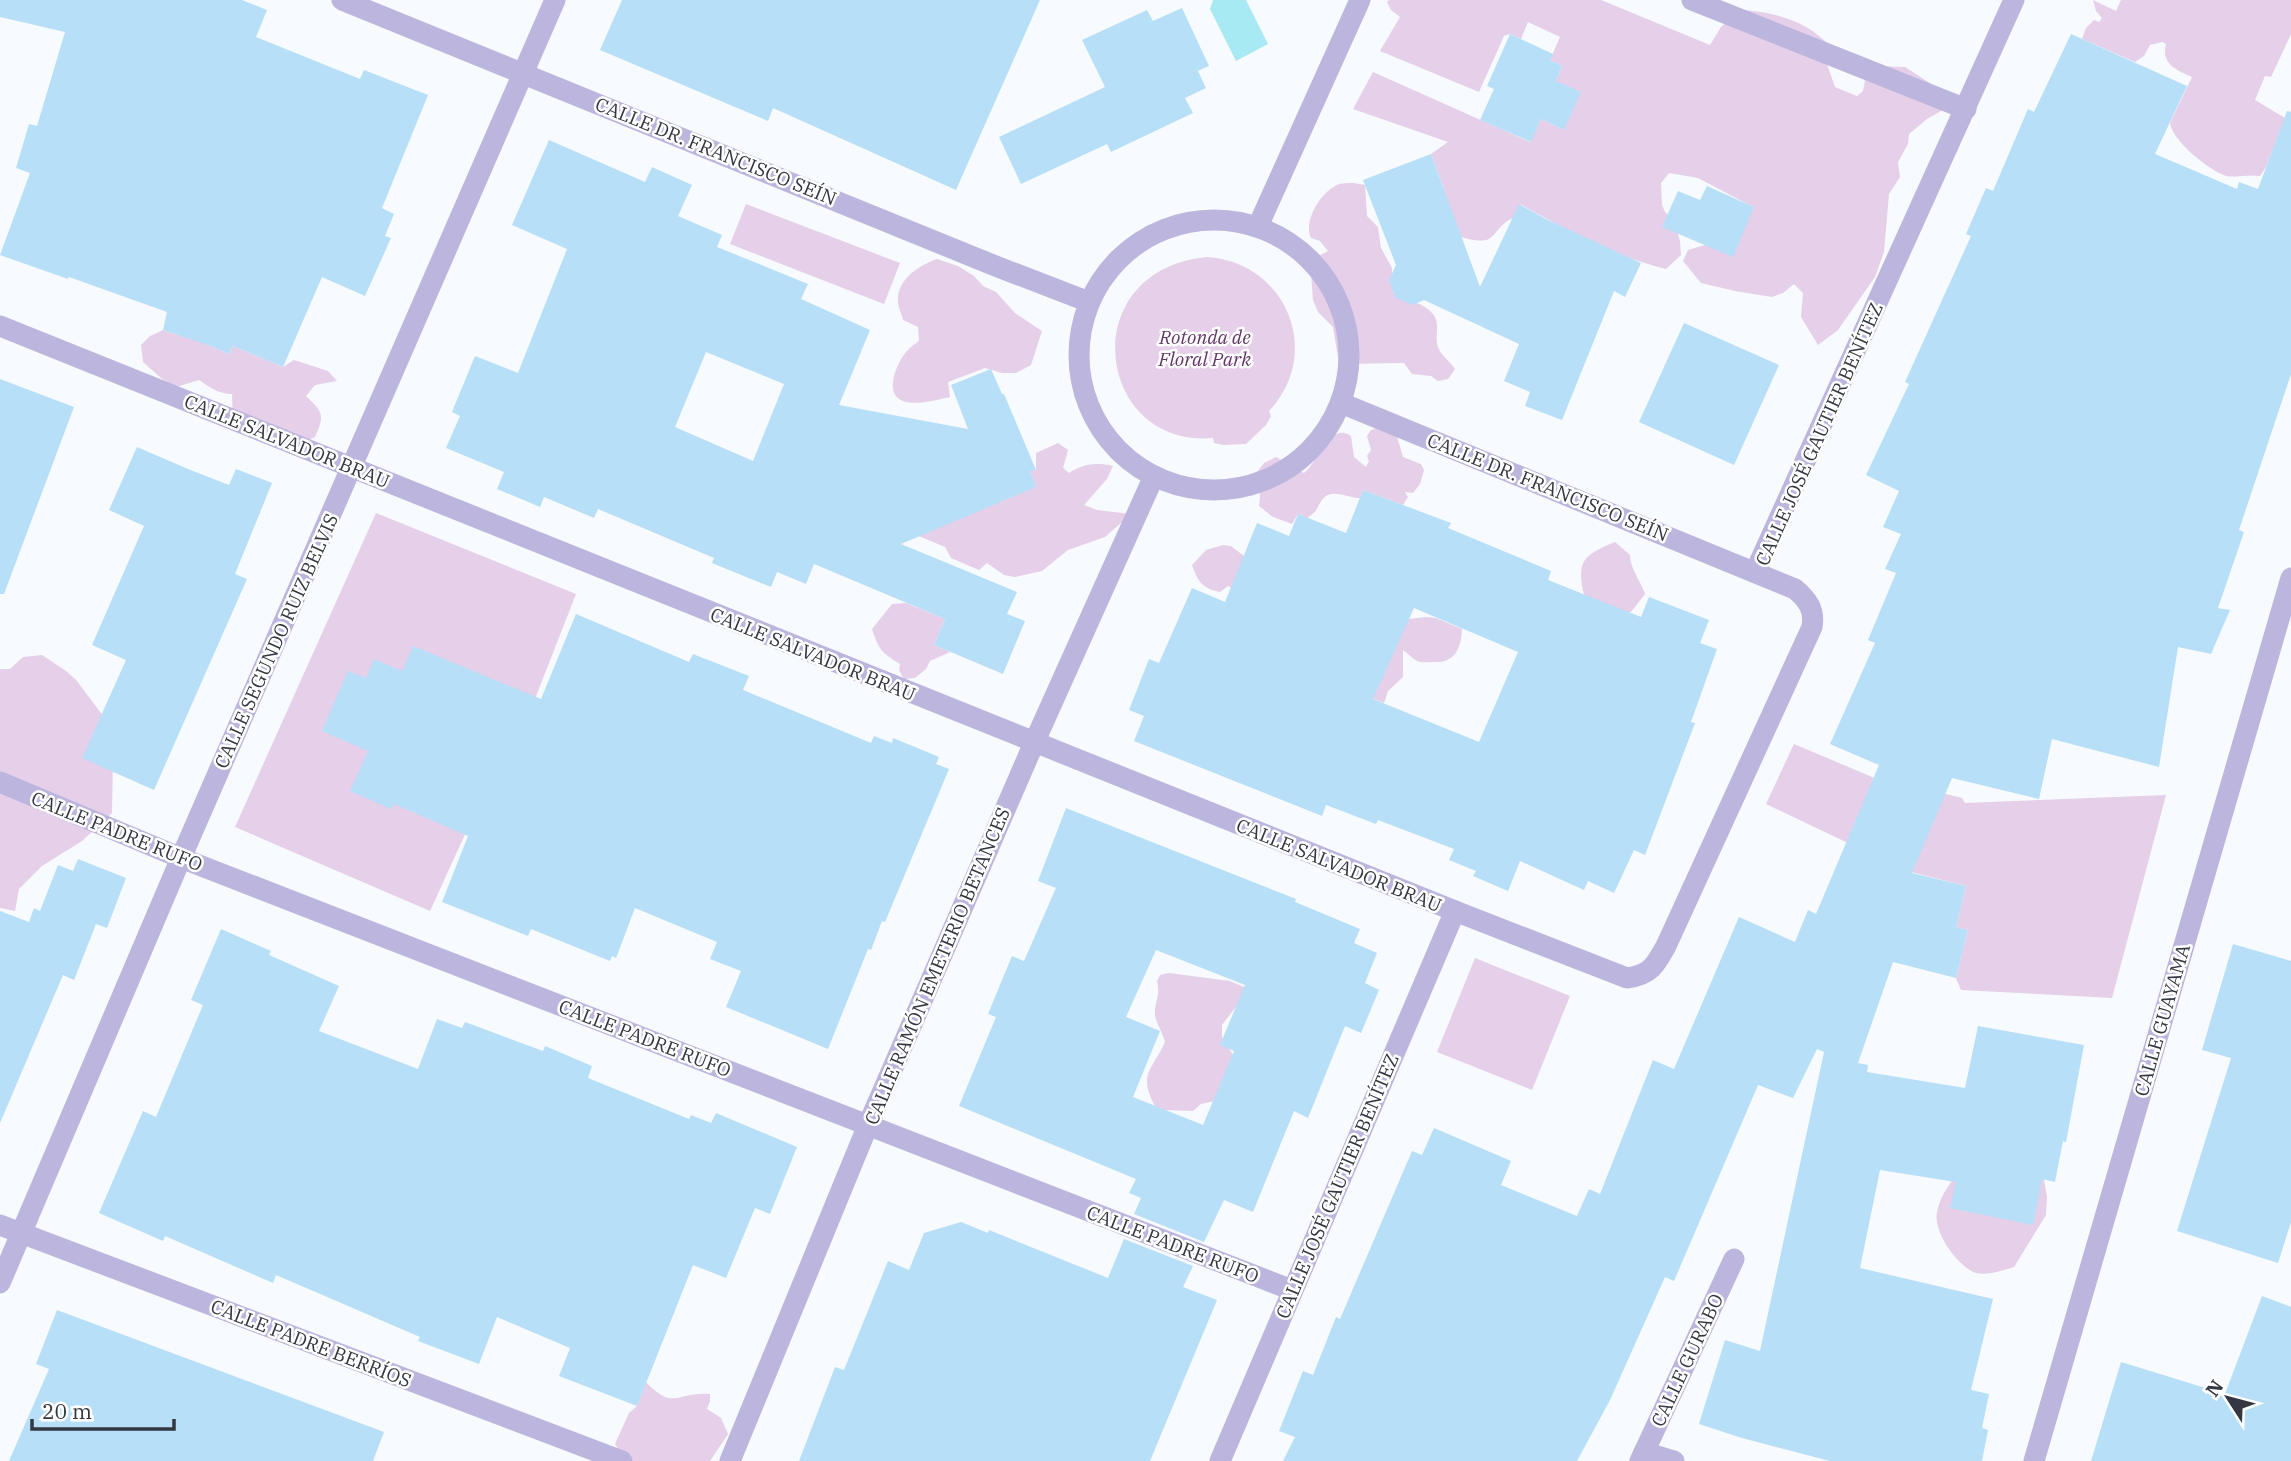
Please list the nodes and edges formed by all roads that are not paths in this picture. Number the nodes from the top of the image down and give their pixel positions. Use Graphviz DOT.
graph roads {
  1 [pos="342,0"];
  2 [pos="555,0"];
  3 [pos="1360,0"];
  4 [pos="1692,0"];
  5 [pos="2014,0"];
  6 [pos="523,72"];
  7 [pos="1966,109"];
  8 [pos="1258,226"];
  9 [pos="1089,302"];
  10 [pos="0,326"];
  11 [pos="1341,403"];
  12 [pos="351,467"];
  13 [pos="1154,476"];
  14 [pos="1755,572"];
  15 [pos="2291,578"];
  16 [pos="1034,743"];
  17 [pos="0,782"];
  18 [pos="181,858"];
  19 [pos="1455,911"];
  20 [pos="1627,978"];
  21 [pos="868,1125"];
  22 [pos="0,1225"];
  23 [pos="22,1234"];
  24 [pos="1734,1259"];
  25 [pos="0,1283"];
  26 [pos="1292,1290"];
  27 [pos="1642,1456"];
  28 [pos="622,1461"];
  29 [pos="730,1461"];
  30 [pos="1220,1461"];
  31 [pos="1674,1461"];
  32 [pos="2034,1461"];
  1 -- 6 [label="street, CALLE DR. FRANCISCO SEÍN"];
  2 -- 6 [label="street, CALLE SEGUNDO RUIZ BELVIS"];
  3 -- 8 [label="street"];
  4 -- 7 [label="street"];
  5 -- 7 [label="street, CALLE JOSÉ GAUTIER BENÍTEZ"];
  6 -- 9 [label="street, CALLE DR. FRANCISCO SEÍN"];
  6 -- 12 [label="street, CALLE SEGUNDO RUIZ BELVIS"];
  7 -- 14 [label="street, CALLE JOSÉ GAUTIER BENÍTEZ"];
  8 -- 9 [label="street"];
  8 -- 11 [label="street"];
  9 -- 13 [label="street"];
  10 -- 12 [label="street, CALLE SALVADOR BRAU"];
  11 -- 13 [label="street"];
  11 -- 14 [label="street, CALLE DR. FRANCISCO SEÍN"];
  12 -- 16 [label="street, CALLE SALVADOR BRAU"];
  12 -- 18 [label="street, CALLE SEGUNDO RUIZ BELVIS"];
  13 -- 16 [label="street, CALLE RAMÓN EMETERIO BETANCES"];
  14 -- 20 [label="street, CALLE JOSÉ GAUTIER BENÍTEZ"];
  15 -- 32 [label="street, CALLE GUAYAMA"];
  16 -- 19 [label="street, CALLE SALVADOR BRAU"];
  16 -- 21 [label="street, CALLE RAMÓN EMETERIO BETANCES"];
  17 -- 18 [label="street, CALLE PADRE RUFO"];
  18 -- 21 [label="street, CALLE PADRE RUFO"];
  18 -- 23 [label="street, CALLE SEGUNDO RUIZ BELVIS"];
  19 -- 20 [label="street, CALLE SALVADOR BRAU"];
  19 -- 26 [label="street, CALLE JOSÉ GAUTIER BENÍTEZ"];
  21 -- 26 [label="street, CALLE PADRE RUFO"];
  21 -- 29 [label="street, CALLE RAMÓN EMETERIO BETANCES"];
  22 -- 23 [label="street, CALLE PADRE BERRÍOS"];
  23 -- 25 [label="street, CALLE SEGUNDO RUIZ BELVIS"];
  23 -- 28 [label="street, CALLE PADRE BERRÍOS"];
  24 -- 27 [label="street, CALLE GURABO"];
  26 -- 30 [label="street, CALLE JOSÉ GAUTIER BENÍTEZ"];
  27 -- 31 [label="street"];
}
